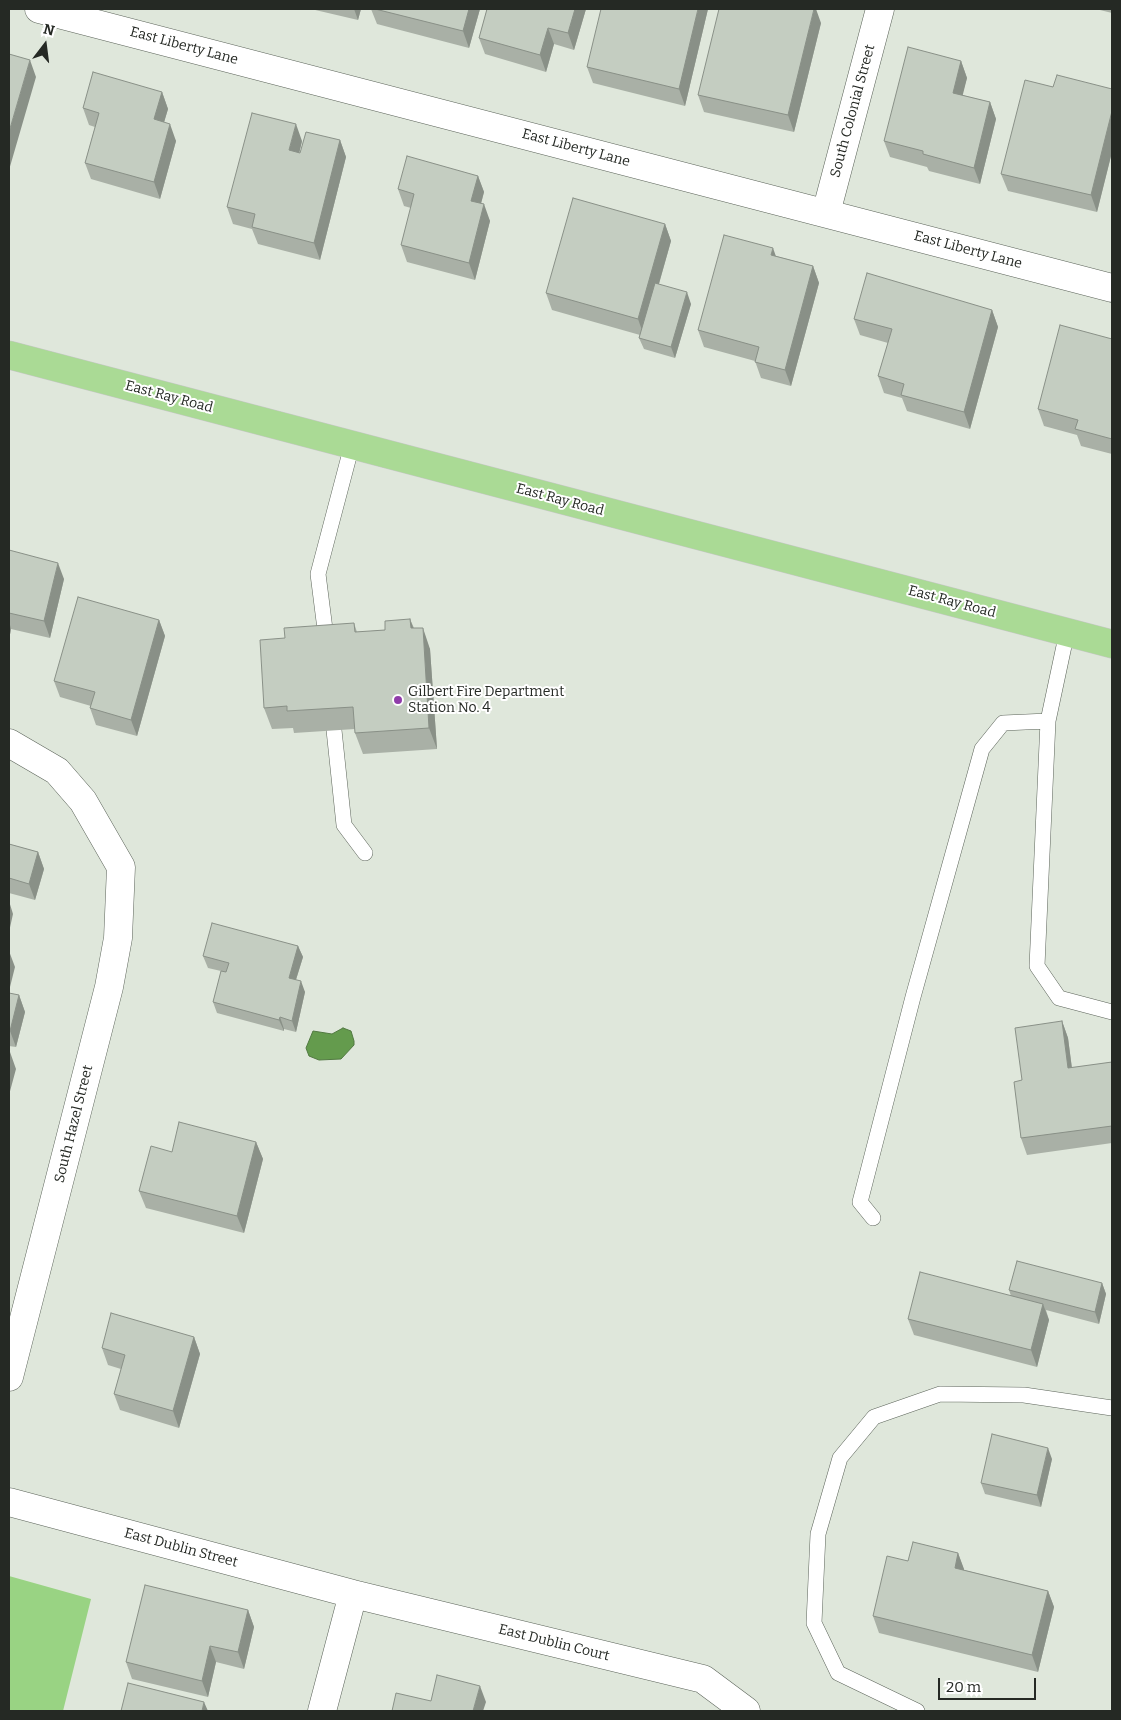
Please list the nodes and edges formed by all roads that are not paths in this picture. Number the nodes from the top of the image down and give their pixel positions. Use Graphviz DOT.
graph roads {
  1 [pos="39,9"];
  2 [pos="880,9"];
  3 [pos="826,213"];
  4 [pos="1112,288"];
  5 [pos="9,355"];
  6 [pos="352,445"];
  7 [pos="1067,632"];
  8 [pos="1112,644"];
  9 [pos="327,647"];
  10 [pos="1048,721"];
  11 [pos="334,730"];
  12 [pos="9,743"];
  13 [pos="366,853"];
  14 [pos="1112,1012"];
  15 [pos="874,1218"];
  16 [pos="9,1377"];
  17 [pos="1112,1408"];
  18 [pos="9,1502"];
  19 [pos="353,1594"];
  20 [pos="322,1711"];
  21 [pos="746,1711"];
  22 [pos="918,1711"];
  1 -- 3 [label="street, East Liberty Lane"];
  2 -- 3 [label="street, South Colonial Street"];
  3 -- 4 [label="street, East Liberty Lane"];
  5 -- 6 [label="main road, East Ray Road"];
  6 -- 7 [label="main road, East Ray Road"];
  6 -- 9 [label="lane"];
  7 -- 8 [label="main road, East Ray Road"];
  7 -- 10 [label="lane"];
  10 -- 14 [label="lane"];
  10 -- 15 [label="lane"];
  11 -- 13 [label="lane"];
  12 -- 16 [label="street, South Hazel Street"];
  17 -- 22 [label="lane"];
  18 -- 19 [label="street, East Dublin Street"];
  19 -- 20 [label="street"];
  19 -- 21 [label="street, East Dublin Court"];
}
